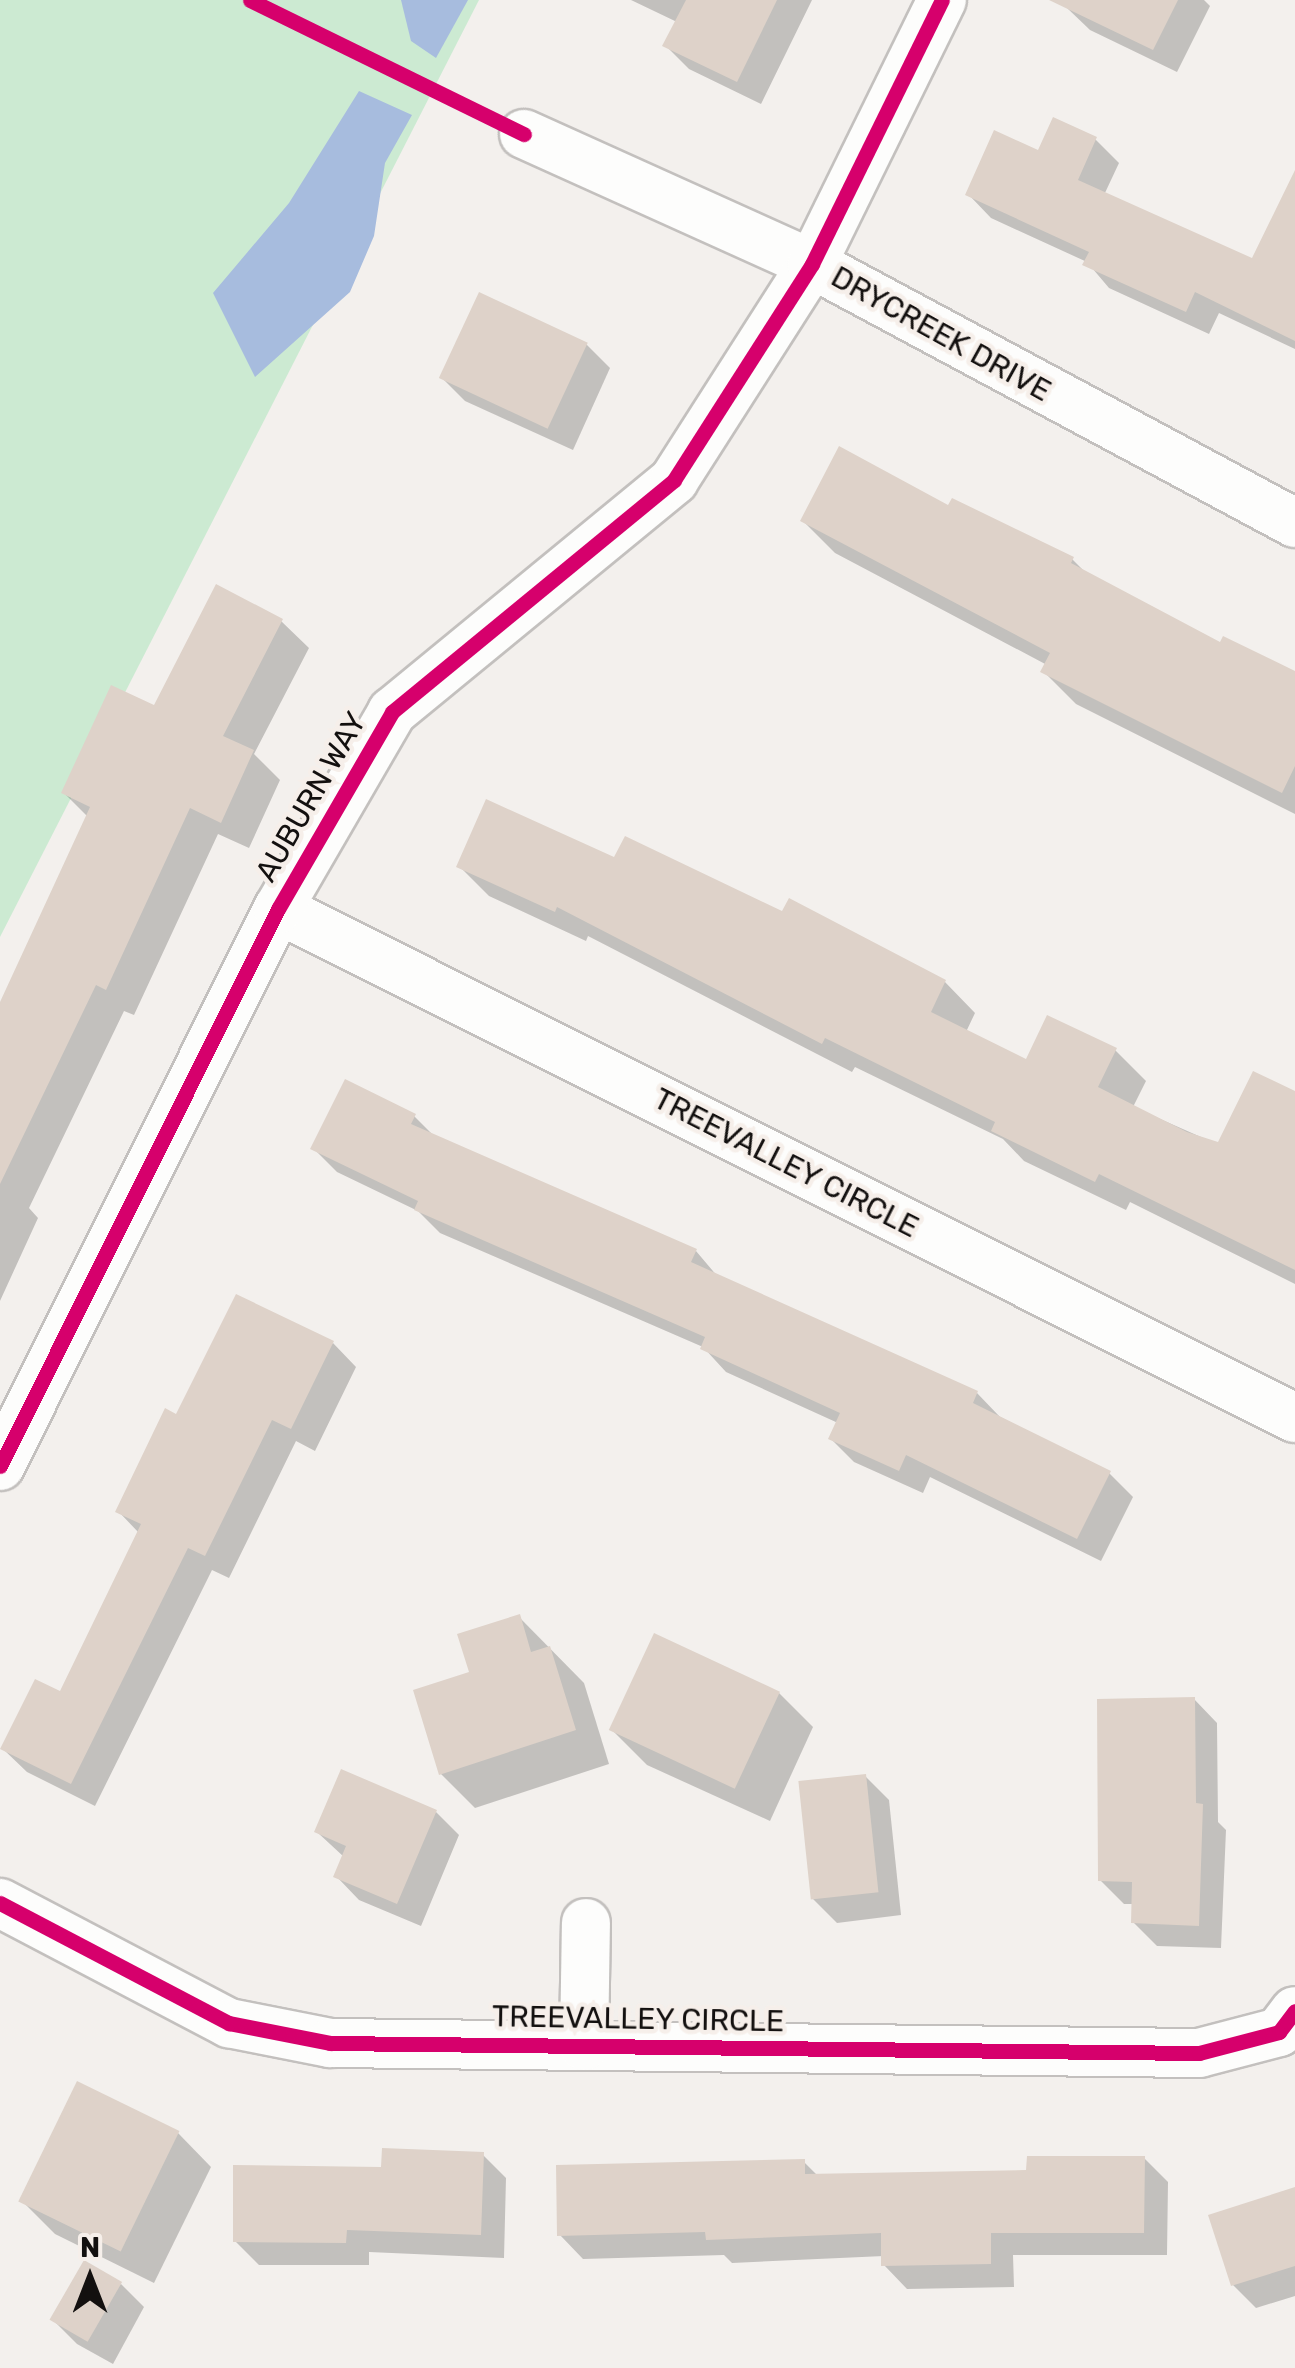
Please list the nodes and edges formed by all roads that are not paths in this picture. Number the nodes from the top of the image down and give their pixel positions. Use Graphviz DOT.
graph roads {
  1 [pos="942,0"];
  2 [pos="524,134"];
  3 [pos="812,264"];
  4 [pos="1295,522"];
  5 [pos="278,909"];
  6 [pos="1295,1418"];
  7 [pos="0,1466"];
  8 [pos="0,1902"];
  9 [pos="586,1924"];
  10 [pos="1295,2011"];
  11 [pos="584,2046"];
  1 -- 3 [label="street, AUBURN WAY"];
  2 -- 3 [label="street, DRYCREEK DRIVE"];
  3 -- 4 [label="street, DRYCREEK DRIVE"];
  3 -- 5 [label="street, AUBURN WAY"];
  5 -- 6 [label="street, TREEVALLEY CIRCLE"];
  5 -- 7 [label="street, AUBURN WAY"];
  8 -- 11 [label="street, TREEVALLEY CIRCLE"];
  9 -- 11 [label="street"];
  10 -- 11 [label="street, TREEVALLEY CIRCLE"];
}
